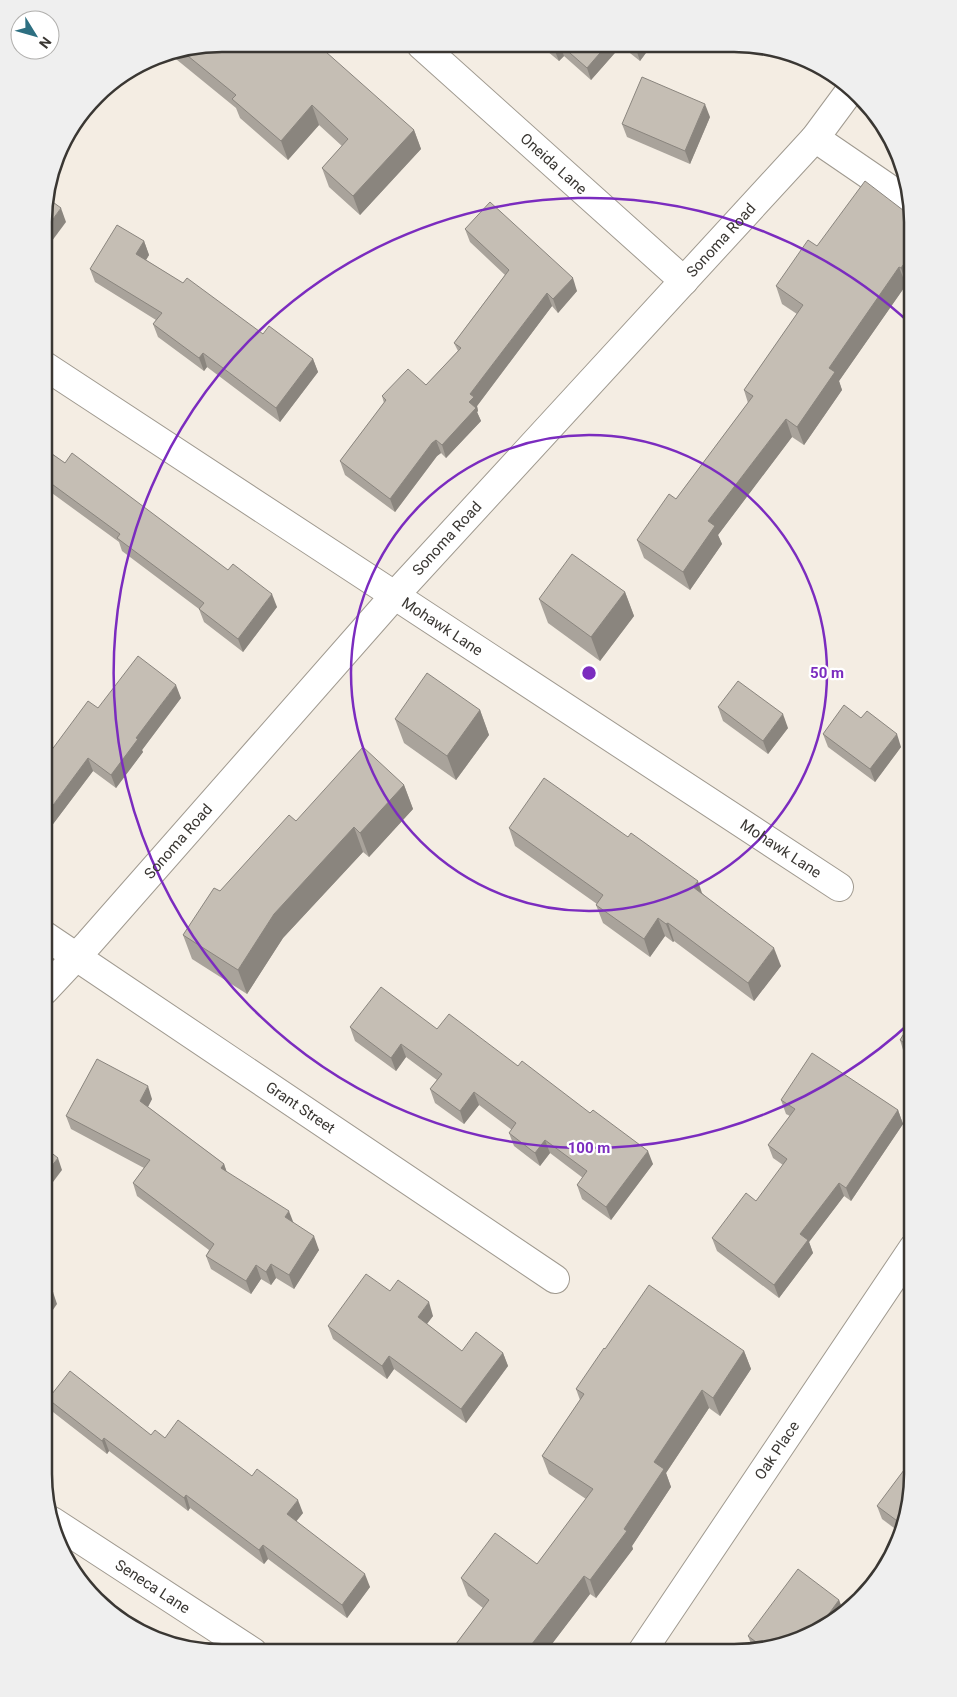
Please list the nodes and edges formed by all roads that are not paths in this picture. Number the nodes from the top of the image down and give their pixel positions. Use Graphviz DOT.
graph roads {
  1 [pos="429,52"];
  2 [pos="847,96"];
  3 [pos="816,138"];
  4 [pos="902,198"];
  5 [pos="684,281"];
  6 [pos="52,371"];
  7 [pos="395,596"];
  8 [pos="838,887"];
  9 [pos="52,940"];
  10 [pos="77,956"];
  11 [pos="52,983"];
  12 [pos="904,1261"];
  13 [pos="555,1279"];
  14 [pos="62,1527"];
  15 [pos="241,1644"];
  16 [pos="647,1644"];
  1 -- 5 [label="street, Oneida Lane"];
  2 -- 3 [label="street, Sonoma Road"];
  3 -- 4 [label="street"];
  3 -- 5 [label="street, Sonoma Road"];
  5 -- 7 [label="street, Sonoma Road"];
  6 -- 7 [label="street, Mohawk Lane"];
  7 -- 8 [label="street, Mohawk Lane"];
  7 -- 10 [label="street, Sonoma Road"];
  9 -- 10 [label="street, Grant Street"];
  10 -- 11 [label="street, Sonoma Road"];
  10 -- 13 [label="street, Grant Street"];
  12 -- 16 [label="street, Oak Place"];
  14 -- 15 [label="street, Seneca Lane"];
}
